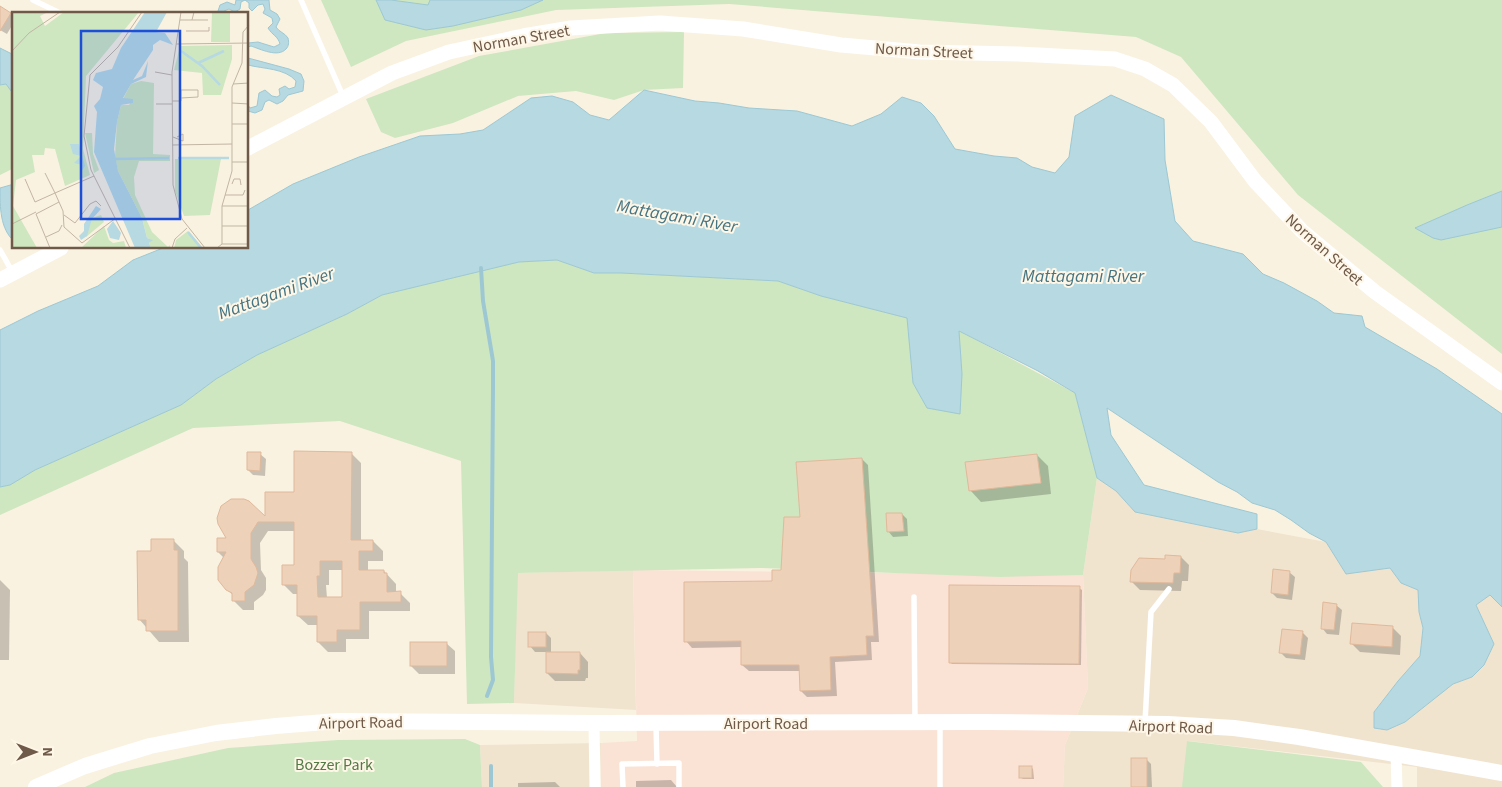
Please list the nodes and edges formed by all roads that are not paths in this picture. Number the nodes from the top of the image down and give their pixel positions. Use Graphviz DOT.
graph roads {
  1 [pos="34,0"];
  2 [pos="300,0"];
  3 [pos="58,12"];
  4 [pos="343,97"];
  5 [pos="249,147"];
  6 [pos="59,249"];
  7 [pos="0,250"];
  8 [pos="6,276"];
  9 [pos="1502,383"];
  10 [pos="1169,589"];
  11 [pos="914,597"];
  12 [pos="915,722"];
  13 [pos="940,722"];
  14 [pos="594,723"];
  15 [pos="656,723"];
  16 [pos="1145,724"];
  17 [pos="1396,755"];
  18 [pos="657,764"];
  19 [pos="1502,774"];
  20 [pos="36,787"];
  21 [pos="595,787"];
  22 [pos="623,787"];
  23 [pos="679,787"];
  24 [pos="940,787"];
  25 [pos="1397,787"];
  1 -- 3 [label="lane"];
  2 -- 4 [label="lane"];
  4 -- 5 [label="street, Norman Street"];
  4 -- 9 [label="street, Norman Street"];
  6 -- 8 [label="street"];
  7 -- 8 [label="lane"];
  10 -- 16 [label="lane"];
  11 -- 12 [label="lane"];
  12 -- 13 [label="main road, Airport Road"];
  12 -- 15 [label="main road, Airport Road"];
  13 -- 16 [label="main road, Airport Road"];
  13 -- 24 [label="lane"];
  14 -- 15 [label="main road, Airport Road"];
  14 -- 20 [label="main road, Airport Road"];
  14 -- 21 [label="street"];
  15 -- 18 [label="lane"];
  16 -- 17 [label="main road, Airport Road"];
  17 -- 19 [label="main road, Airport Road"];
  17 -- 25 [label="street"];
  18 -- 22 [label="lane"];
  18 -- 23 [label="lane"];
}
